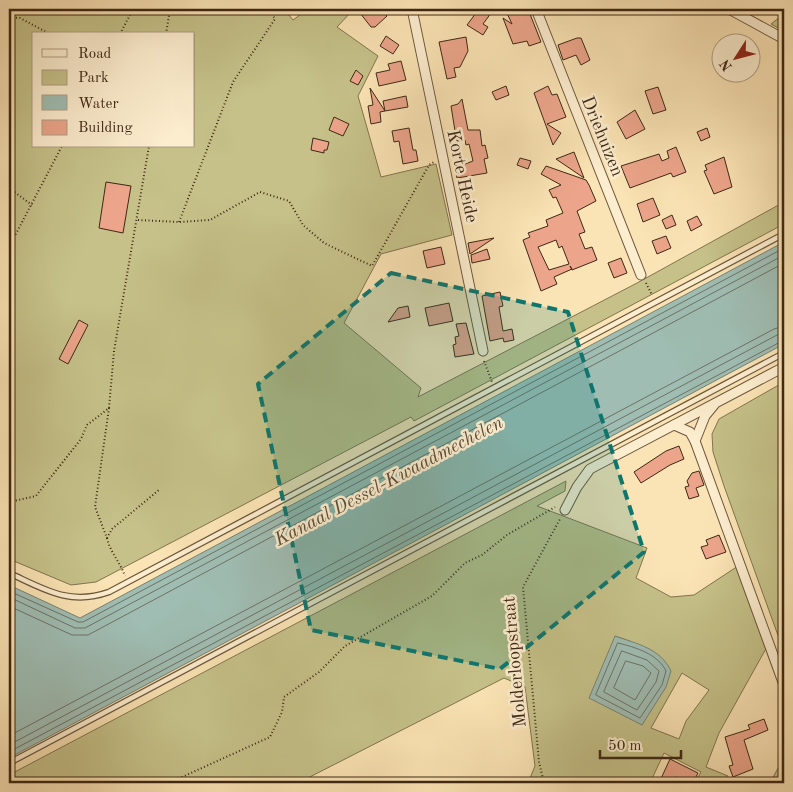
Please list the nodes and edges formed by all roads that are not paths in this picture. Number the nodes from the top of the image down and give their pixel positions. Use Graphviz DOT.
graph roads {
  1 [pos="412,9"];
  2 [pos="536,9"];
  3 [pos="729,9"];
  4 [pos="784,39"];
  5 [pos="784,234"];
  6 [pos="641,275"];
  7 [pos="483,351"];
  8 [pos="784,353"];
  9 [pos="784,367"];
  10 [pos="714,405"];
  11 [pos="674,425"];
  12 [pos="695,441"];
  13 [pos="565,510"];
  14 [pos="9,573"];
  15 [pos="784,685"];
  16 [pos="9,763"];
  1 -- 7 [label="street, Korte Heide"];
  2 -- 6 [label="street, Driehuizen"];
  3 -- 4 [label="street"];
  5 -- 14 [label="lane"];
  8 -- 16 [label="lane"];
  9 -- 10 [label="street"];
  10 -- 11 [label="street"];
  10 -- 12 [label="street"];
  11 -- 12 [label="street"];
  11 -- 13 [label="street"];
  12 -- 15 [label="street"];
}
